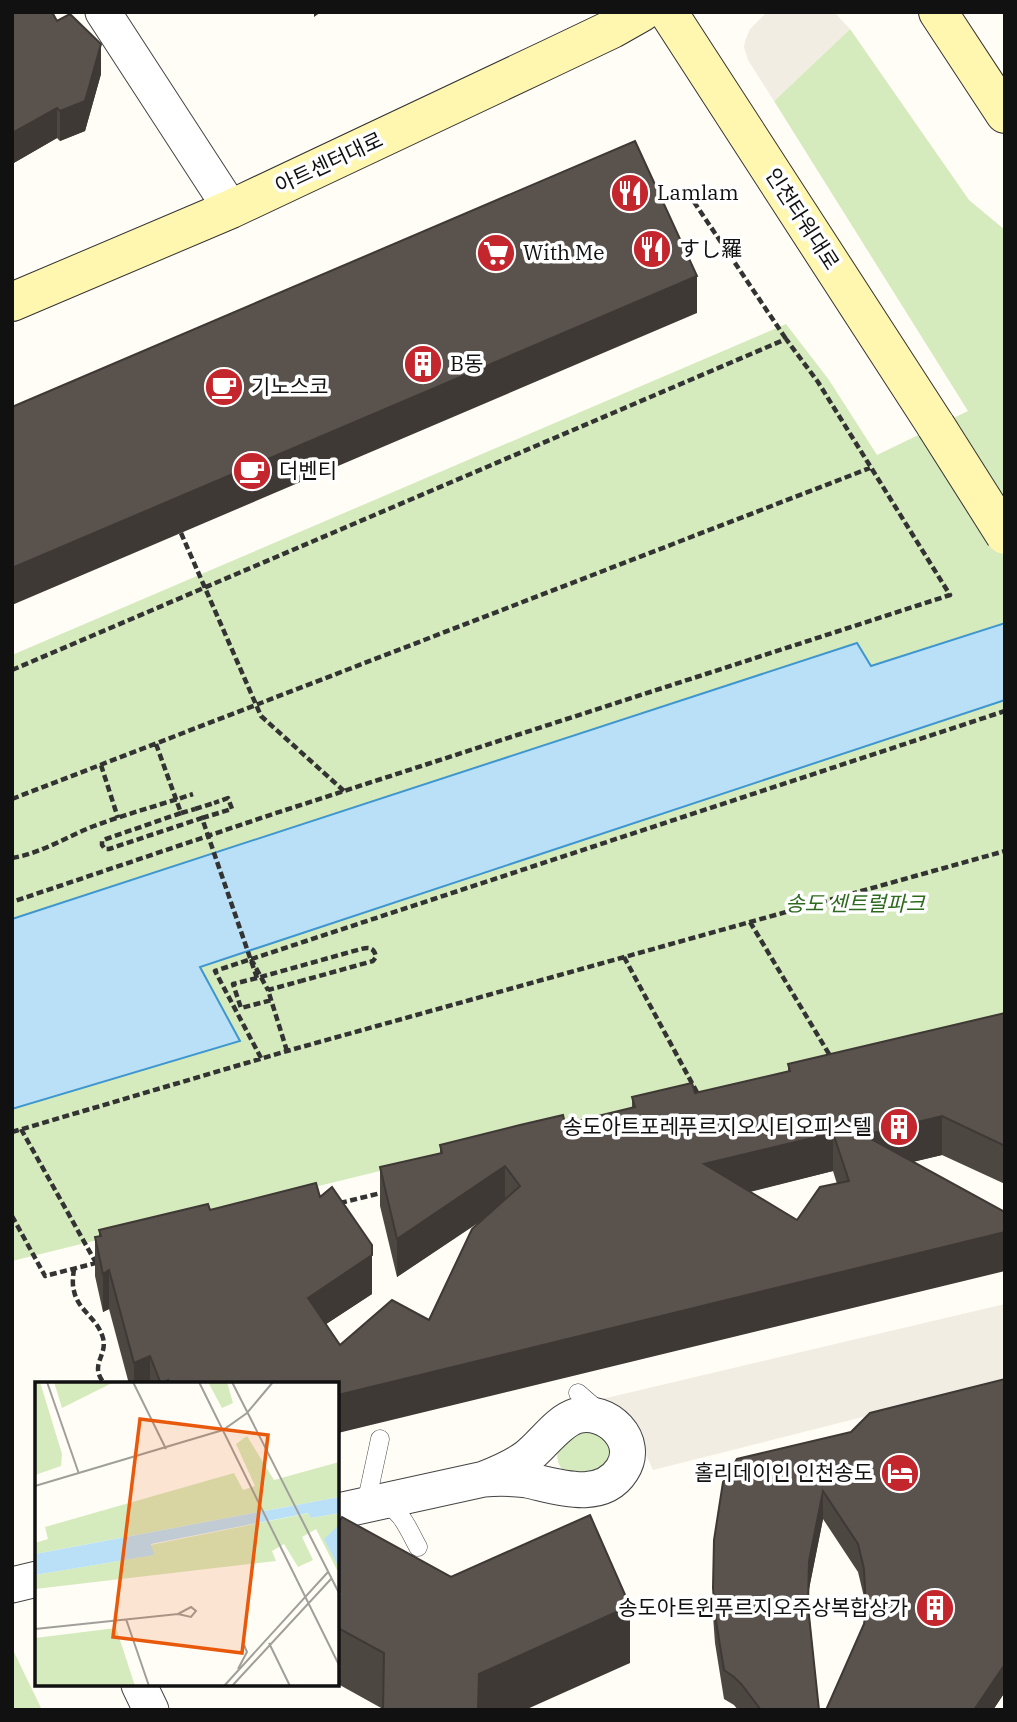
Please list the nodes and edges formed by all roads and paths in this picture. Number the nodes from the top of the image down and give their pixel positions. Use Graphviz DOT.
graph roads {
  1 [pos="103,12"];
  2 [pos="642,12"];
  3 [pos="668,12"];
  4 [pos="938,12"];
  5 [pos="1005,114"];
  6 [pos="688,192"];
  7 [pos="231,209"];
  8 [pos="12,303"];
  9 [pos="786,339"];
  10 [pos="871,468"];
  11 [pos="181,533"];
  12 [pos="1005,535"];
  13 [pos="205,588"];
  14 [pos="12,670"];
  15 [pos="256,704"];
  16 [pos="1005,711"];
  17 [pos="156,744"];
  18 [pos="101,765"];
  19 [pos="344,791"];
  20 [pos="193,794"];
  21 [pos="12,799"];
  22 [pos="176,800"];
  23 [pos="181,813"];
  24 [pos="118,818"];
  25 [pos="202,818"];
  26 [pos="1005,850"];
  27 [pos="12,858"];
  28 [pos="12,902"];
  29 [pos="750,922"];
  30 [pos="624,957"];
  31 [pos="251,959"];
  32 [pos="257,978"];
  33 [pos="268,990"];
  34 [pos="272,1000"];
  35 [pos="287,1051"];
  36 [pos="261,1059"];
  37 [pos="837,1068"];
  38 [pos="701,1100"];
  39 [pos="21,1129"];
  40 [pos="12,1132"];
  41 [pos="389,1191"];
  42 [pos="336,1204"];
  43 [pos="12,1216"];
  44 [pos="110,1260"];
  45 [pos="96,1263"];
  46 [pos="74,1269"];
  47 [pos="104,1382"];
  48 [pos="578,1393"];
  49 [pos="614,1424"];
  50 [pos="380,1439"];
  51 [pos="484,1479"];
  52 [pos="434,1489"];
  53 [pos="358,1506"];
  54 [pos="35,1579"];
  55 [pos="12,1585"];
  56 [pos="140,1687"];
  57 [pos="151,1710"];
  1 -- 7 [label="street"];
  2 -- 7 [label="main road, 아트센터대로"];
  3 -- 12 [label="main road, 인천타워대로, bridge"];
  4 -- 5 [label="main road"];
  6 -- 9 [label="path"];
  7 -- 8 [label="main road, 아트센터대로"];
  9 -- 10 [label="path"];
  9 -- 13 [label="path"];
  10 -- 15 [label="path"];
  10 -- 19 [label="path"];
  11 -- 13 [label="path"];
  13 -- 14 [label="path"];
  13 -- 15 [label="path"];
  15 -- 17 [label="path"];
  15 -- 19 [label="path"];
  16 -- 31 [label="path"];
  17 -- 18 [label="path"];
  17 -- 22 [label="path"];
  18 -- 21 [label="path"];
  18 -- 24 [label="path"];
  19 -- 28 [label="path"];
  20 -- 22 [label="path"];
  22 -- 23 [label="path"];
  22 -- 24 [label="path"];
  23 -- 25 [label="path, bridge"];
  23 -- 25 [label="path, bridge"];
  24 -- 27 [label="path"];
  25 -- 32 [label="path, bridge"];
  26 -- 29 [label="path"];
  29 -- 30 [label="path"];
  29 -- 37 [label="path"];
  30 -- 35 [label="path"];
  30 -- 38 [label="path"];
  31 -- 33 [label="path"];
  31 -- 36 [label="path"];
  32 -- 33 [label="path, bridge"];
  32 -- 34 [label="path"];
  33 -- 34 [label="path"];
  34 -- 35 [label="path"];
  35 -- 36 [label="path"];
  36 -- 39 [label="path"];
  39 -- 40 [label="path"];
  39 -- 45 [label="path"];
  41 -- 42 [label="path"];
  43 -- 46 [label="path"];
  44 -- 45 [label="path"];
  45 -- 46 [label="path"];
  46 -- 47 [label="path"];
  48 -- 49 [label="lane"];
  49 -- 51 [label="street"];
  49 -- 51 [label="street"];
  50 -- 53 [label="lane"];
  51 -- 52 [label="street"];
  52 -- 53 [label="street"];
  52 -- 53 [label="lane"];
  54 -- 55 [label="street"];
  56 -- 57 [label="street"];
}
